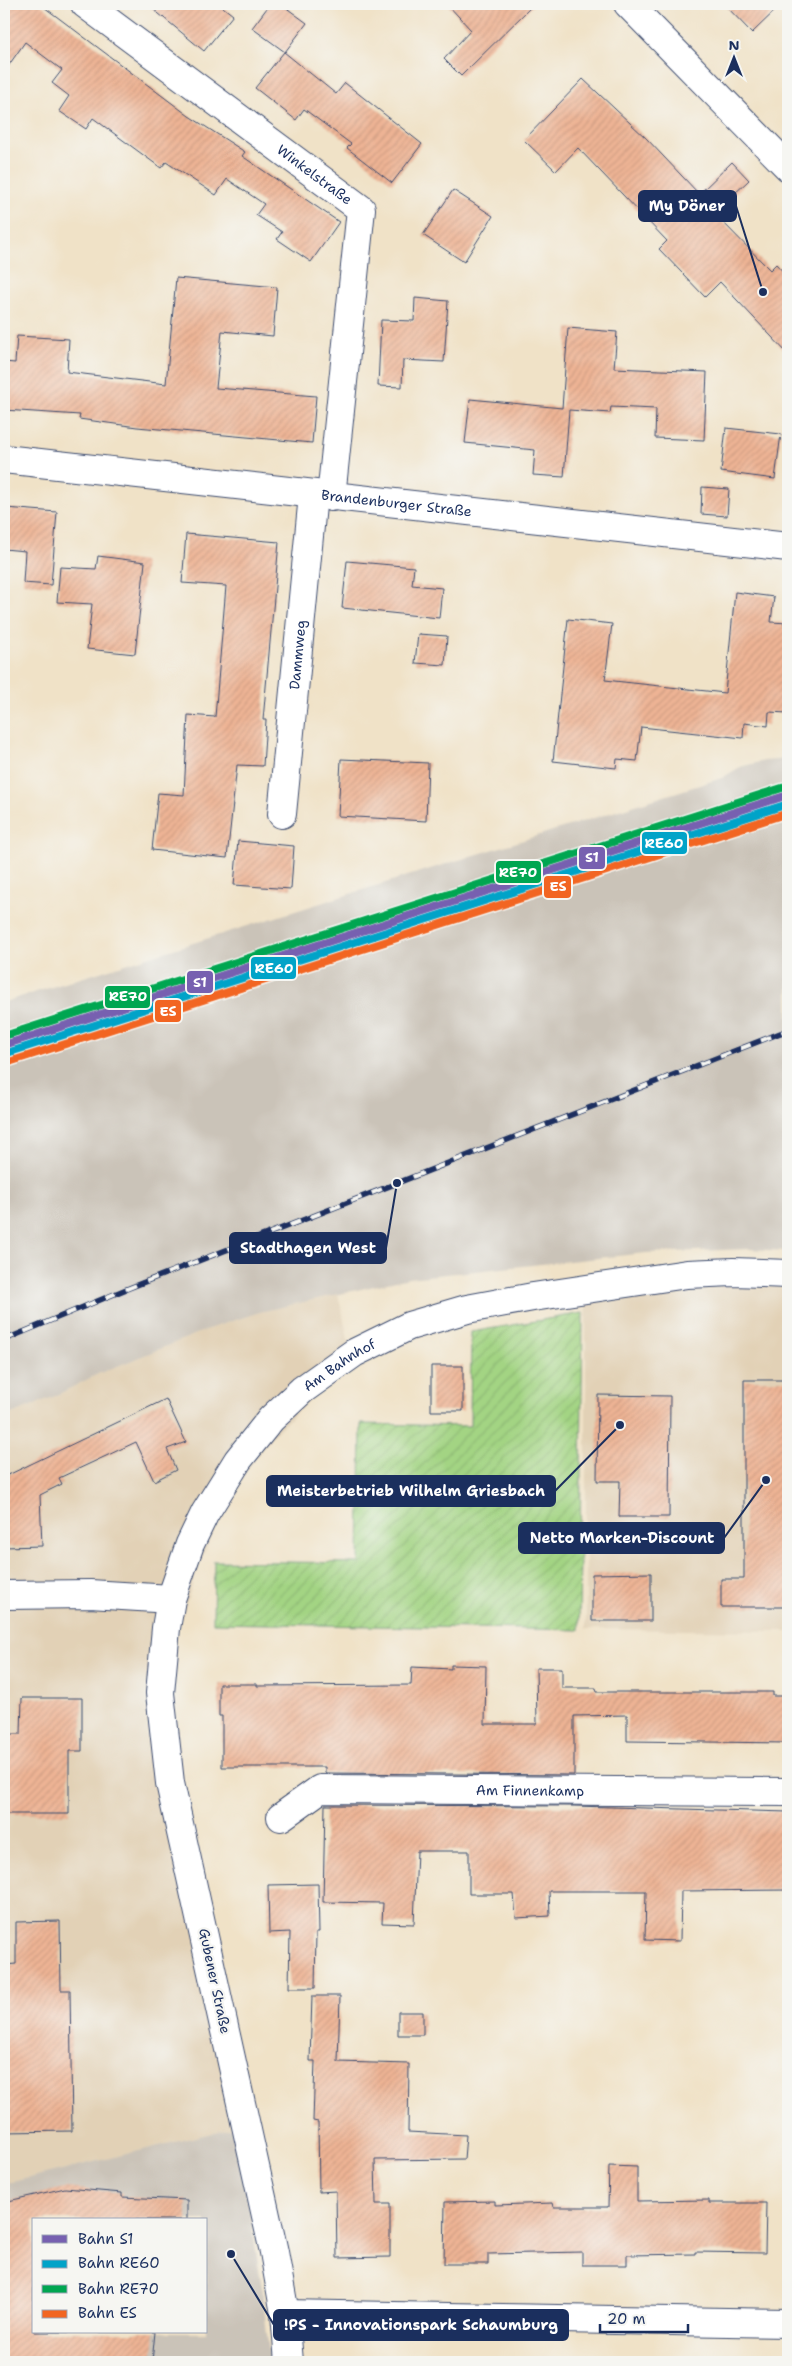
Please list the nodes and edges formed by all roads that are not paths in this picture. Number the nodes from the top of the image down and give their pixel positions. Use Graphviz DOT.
graph roads {
  1 [pos="85,4"];
  2 [pos="628,4"];
  3 [pos="788,167"];
  4 [pos="4,459"];
  5 [pos="322,496"];
  6 [pos="788,547"];
  7 [pos="282,814"];
  8 [pos="788,1274"];
  9 [pos="4,1595"];
  10 [pos="171,1598"];
  11 [pos="788,1792"];
  12 [pos="281,1817"];
  13 [pos="285,2314"];
  14 [pos="788,2323"];
  15 [pos="289,2362"];
  1 -- 5 [label="street, Winkelstraße"];
  2 -- 3 [label="street"];
  4 -- 5 [label="street, Brandenburger Straße"];
  5 -- 6 [label="street, Brandenburger Straße"];
  5 -- 7 [label="street, Dammweg"];
  8 -- 10 [label="street, Am Bahnhof"];
  9 -- 10 [label="street"];
  10 -- 13 [label="street, Gubener Straße"];
  11 -- 12 [label="street, Am Finnenkamp"];
  13 -- 14 [label="street"];
  13 -- 15 [label="street, Gubener Straße"];
}
